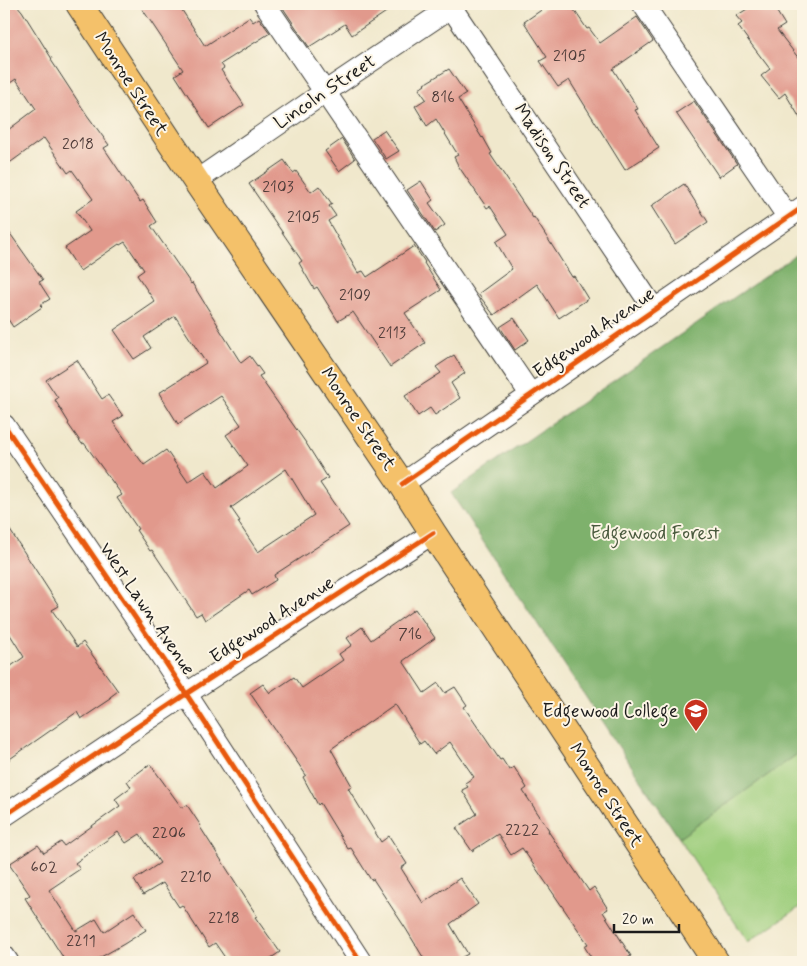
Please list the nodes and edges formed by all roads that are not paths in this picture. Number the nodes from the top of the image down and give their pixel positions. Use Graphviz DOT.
graph roads {
  1 [pos="79,4"];
  2 [pos="265,4"];
  3 [pos="643,4"];
  4 [pos="452,5"];
  5 [pos="325,92"];
  6 [pos="196,180"];
  7 [pos="796,212"];
  8 [pos="654,309"];
  9 [pos="531,395"];
  10 [pos="4,425"];
  11 [pos="402,484"];
  12 [pos="433,533"];
  13 [pos="186,694"];
  14 [pos="4,816"];
  15 [pos="4,956"];
  16 [pos="8,962"];
  17 [pos="362,962"];
  18 [pos="716,962"];
  1 -- 6 [label="main road, Monroe Street"];
  2 -- 5 [label="street"];
  3 -- 7 [label="street"];
  4 -- 5 [label="street, Lincoln Street"];
  4 -- 8 [label="street, Madison Street"];
  5 -- 6 [label="street, Lincoln Street"];
  5 -- 9 [label="street"];
  6 -- 11 [label="main road, Monroe Street"];
  7 -- 8 [label="street, Edgewood Avenue"];
  8 -- 9 [label="street, Edgewood Avenue"];
  9 -- 11 [label="street, Edgewood Avenue"];
  10 -- 13 [label="street, West Lawn Avenue"];
  11 -- 12 [label="main road, Monroe Street"];
  12 -- 13 [label="street, Edgewood Avenue"];
  12 -- 18 [label="main road, Monroe Street"];
  13 -- 14 [label="street, Edgewood Avenue"];
  13 -- 17 [label="street, West Lawn Avenue"];
  15 -- 16 [label="street"];
}
